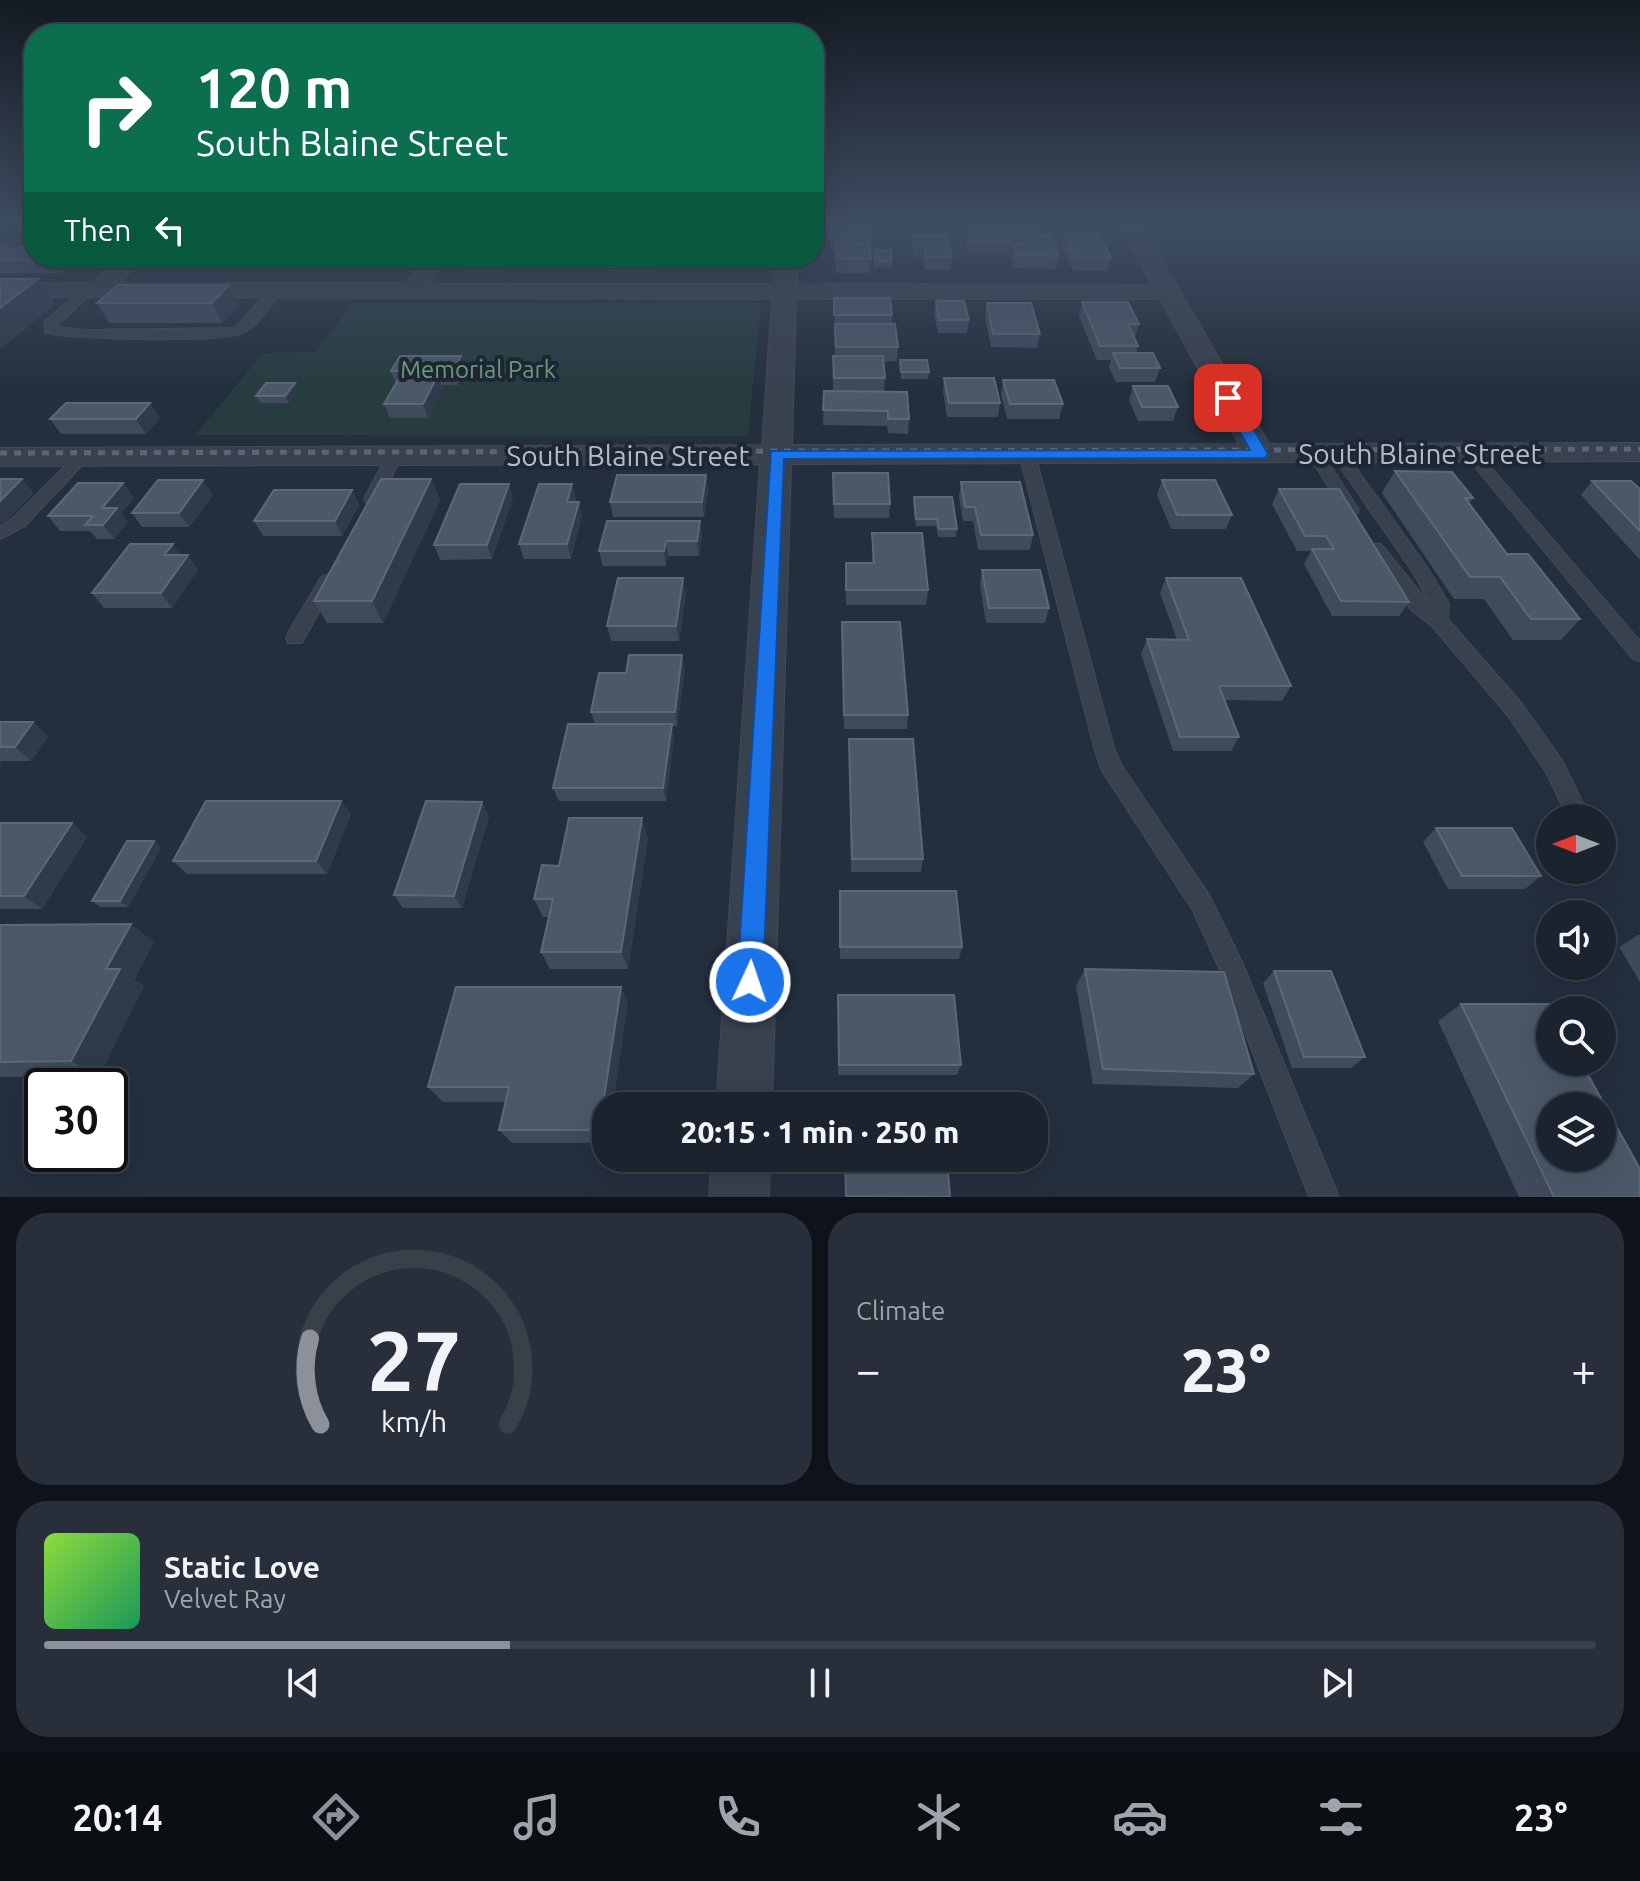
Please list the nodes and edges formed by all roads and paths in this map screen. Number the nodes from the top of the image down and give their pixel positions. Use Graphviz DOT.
graph roads {
  1 [pos="105,280"];
  2 [pos="421,280"];
  3 [pos="785,280"];
  4 [pos="1161,280"];
  5 [pos="0,290"];
  6 [pos="92,290"];
  7 [pos="276,290"];
  8 [pos="414,290"];
  9 [pos="785,291"];
  10 [pos="1168,292"];
  11 [pos="1640,452"];
  12 [pos="1471,453"];
  13 [pos="776,454"];
  14 [pos="1027,454"];
  15 [pos="1260,454"];
  16 [pos="1328,454"];
  17 [pos="395,455"];
  18 [pos="83,456"];
  19 [pos="0,457"];
  20 [pos="359,521"];
  21 [pos="0,533"];
  22 [pos="338,560"];
  23 [pos="1439,621"];
  24 [pos="295,638"];
  25 [pos="1640,654"];
  26 [pos="1572,804"];
  27 [pos="745,1092"];
  28 [pos="740,1172"];
  29 [pos="739,1197"];
  30 [pos="1324,1197"];
  1 -- 6 [label="street"];
  2 -- 8 [label="street"];
  3 -- 9 [label="street"];
  4 -- 10 [label="street"];
  5 -- 6 [label="street"];
  6 -- 7 [label="street"];
  6 -- 7 [label="lane"];
  7 -- 8 [label="street"];
  8 -- 9 [label="street"];
  9 -- 10 [label="street"];
  9 -- 13 [label="street"];
  10 -- 15 [label="street"];
  11 -- 12 [label="street, South Blaine Street"];
  12 -- 16 [label="street, South Blaine Street"];
  12 -- 25 [label="lane"];
  13 -- 14 [label="street, South Blaine Street"];
  13 -- 17 [label="street, South Blaine Street"];
  13 -- 27 [label="street"];
  14 -- 15 [label="street, South Blaine Street"];
  14 -- 30 [label="lane"];
  15 -- 16 [label="street, South Blaine Street"];
  16 -- 23 [label="lane"];
  16 -- 23 [label="lane"];
  17 -- 18 [label="street, South Blaine Street"];
  17 -- 20 [label="lane"];
  18 -- 19 [label="street, South Blaine Street"];
  18 -- 21 [label="lane"];
  22 -- 24 [label="lane"];
  23 -- 26 [label="lane"];
  28 -- 29 [label="street"];
}
